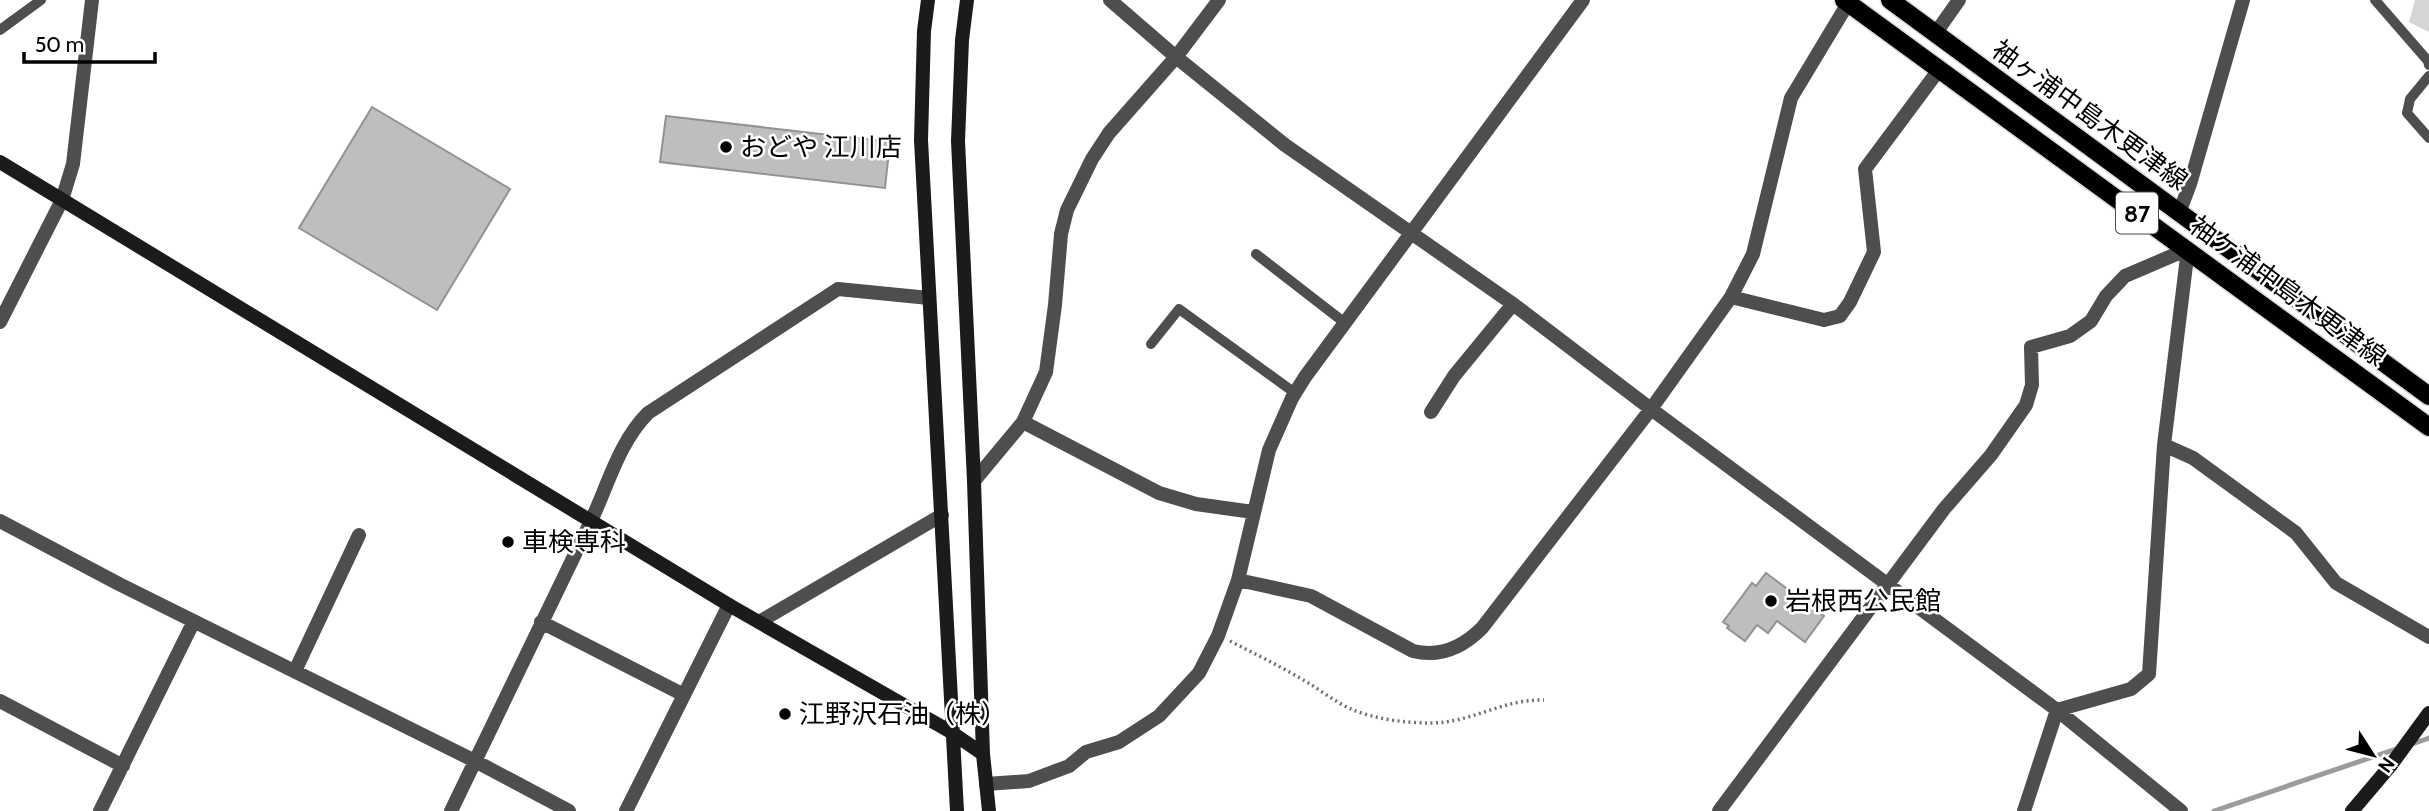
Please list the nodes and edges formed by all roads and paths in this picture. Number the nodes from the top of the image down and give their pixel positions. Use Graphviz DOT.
graph roads {
  1 [pos="41,0"];
  2 [pos="92,0"];
  3 [pos="928,0"];
  4 [pos="967,0"];
  5 [pos="1110,0"];
  6 [pos="1219,0"];
  7 [pos="1583,0"];
  8 [pos="1890,0"];
  9 [pos="1959,0"];
  10 [pos="2243,0"];
  11 [pos="2375,0"];
  12 [pos="1847,1"];
  13 [pos="0,30"];
  14 [pos="1935,34"];
  15 [pos="1176,57"];
  16 [pos="2429,65"];
  17 [pos="1938,71"];
  18 [pos="2429,76"];
  19 [pos="2429,138"];
  20 [pos="0,162"];
  21 [pos="62,200"];
  22 [pos="2179,214"];
  23 [pos="1412,233"];
  24 [pos="2188,249"];
  25 [pos="1256,254"];
  26 [pos="1731,297"];
  27 [pos="929,298"];
  28 [pos="1513,303"];
  29 [pos="0,322"];
  30 [pos="1345,323"];
  31 [pos="1151,344"];
  32 [pos="2426,388"];
  33 [pos="1295,393"];
  34 [pos="1651,409"];
  35 [pos="1432,412"];
  36 [pos="1023,422"];
  37 [pos="2429,427"];
  38 [pos="2164,445"];
  39 [pos="974,481"];
  40 [pos="1253,512"];
  41 [pos="942,515"];
  42 [pos="592,520"];
  43 [pos="0,521"];
  44 [pos="359,535"];
  45 [pos="1238,580"];
  46 [pos="1887,586"];
  47 [pos="729,605"];
  48 [pos="194,621"];
  49 [pos="541,622"];
  50 [pos="759,622"];
  51 [pos="1218,636"];
  52 [pos="2429,637"];
  53 [pos="295,671"];
  54 [pos="684,695"];
  55 [pos="1544,700"];
  56 [pos="0,701"];
  57 [pos="2057,710"];
  58 [pos="2429,713"];
  59 [pos="951,732"];
  60 [pos="983,754"];
  61 [pos="475,761"];
  62 [pos="123,766"];
  63 [pos="986,784"];
  64 [pos="100,811"];
  65 [pos="451,811"];
  66 [pos="569,811"];
  67 [pos="626,811"];
  68 [pos="957,811"];
  69 [pos="989,811"];
  70 [pos="1719,811"];
  71 [pos="2024,811"];
  72 [pos="2181,811"];
  73 [pos="2352,811"];
  1 -- 13 [label="lane"];
  2 -- 21 [label="street"];
  3 -- 27 [label="street"];
  4 -- 39 [label="street"];
  5 -- 15 [label="street"];
  6 -- 15 [label="street"];
  7 -- 23 [label="street"];
  8 -- 14 [label="main road, 袖ヶ浦中島木更津線 / 87"];
  9 -- 14 [label="street"];
  10 -- 22 [label="street"];
  11 -- 16 [label="lane"];
  12 -- 17 [label="main road, 袖ケ浦中島木更津線 / 87"];
  12 -- 26 [label="street"];
  14 -- 22 [label="main road, 袖ヶ浦中島木更津線 / 87"];
  15 -- 23 [label="street"];
  15 -- 36 [label="street"];
  17 -- 24 [label="main road, 袖ケ浦中島木更津線 / 87"];
  17 -- 26 [label="street"];
  18 -- 19 [label="lane"];
  20 -- 21 [label="street"];
  21 -- 29 [label="street"];
  21 -- 42 [label="street"];
  22 -- 32 [label="main road, 袖ヶ浦中島木更津線 / 87"];
  23 -- 28 [label="street"];
  23 -- 30 [label="street"];
  24 -- 37 [label="main road, 袖ケ浦中島木更津線 / 87"];
  24 -- 38 [label="street"];
  24 -- 46 [label="street"];
  25 -- 30 [label="lane"];
  26 -- 34 [label="street"];
  27 -- 41 [label="street"];
  27 -- 42 [label="street"];
  28 -- 34 [label="street"];
  28 -- 35 [label="street"];
  30 -- 33 [label="street"];
  31 -- 33 [label="lane"];
  33 -- 40 [label="street"];
  34 -- 45 [label="street"];
  34 -- 46 [label="street"];
  36 -- 39 [label="street"];
  36 -- 40 [label="street"];
  38 -- 52 [label="street"];
  38 -- 57 [label="street"];
  39 -- 60 [label="street"];
  40 -- 45 [label="street"];
  41 -- 50 [label="street"];
  41 -- 59 [label="street"];
  42 -- 47 [label="street"];
  42 -- 49 [label="street"];
  43 -- 48 [label="street"];
  44 -- 53 [label="street"];
  45 -- 51 [label="street"];
  46 -- 57 [label="street"];
  46 -- 70 [label="street"];
  47 -- 50 [label="street"];
  47 -- 54 [label="street"];
  48 -- 53 [label="street"];
  48 -- 62 [label="street"];
  49 -- 54 [label="street"];
  49 -- 61 [label="street"];
  50 -- 59 [label="street"];
  51 -- 55 [label="path"];
  51 -- 63 [label="street"];
  53 -- 61 [label="street"];
  54 -- 67 [label="street"];
  56 -- 62 [label="street"];
  57 -- 71 [label="street"];
  57 -- 72 [label="street"];
  58 -- 73 [label="street"];
  59 -- 60 [label="street"];
  59 -- 68 [label="street"];
  60 -- 63 [label="street"];
  61 -- 65 [label="street"];
  61 -- 66 [label="street"];
  62 -- 64 [label="street"];
  63 -- 69 [label="street"];
}
